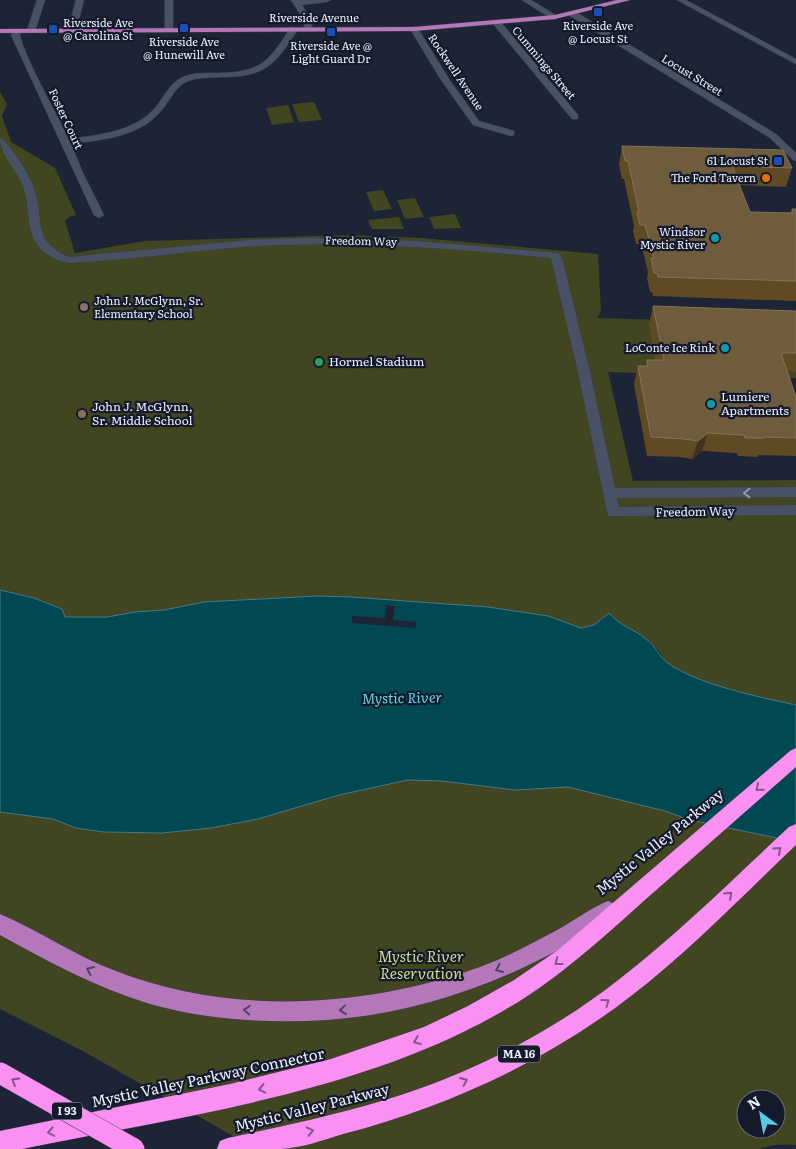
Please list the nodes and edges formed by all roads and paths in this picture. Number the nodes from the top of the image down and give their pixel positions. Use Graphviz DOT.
graph roads {
  1 [pos="41,0"];
  2 [pos="80,0"];
  3 [pos="169,0"];
  4 [pos="327,0"];
  5 [pos="526,0"];
  6 [pos="626,0"];
  7 [pos="681,0"];
  8 [pos="296,2"];
  9 [pos="573,14"];
  10 [pos="555,17"];
  11 [pos="497,23"];
  12 [pos="294,29"];
  13 [pos="307,29"];
  14 [pos="414,29"];
  15 [pos="169,30"];
  16 [pos="0,31"];
  17 [pos="16,31"];
  18 [pos="32,31"];
  19 [pos="72,31"];
  20 [pos="796,62"];
  21 [pos="575,117"];
  22 [pos="511,133"];
  23 [pos="0,141"];
  24 [pos="66,142"];
  25 [pos="796,158"];
  26 [pos="99,215"];
  27 [pos="796,492"];
  28 [pos="609,493"];
  29 [pos="796,510"];
  30 [pos="796,756"];
  31 [pos="796,833"];
  32 [pos="687,849"];
  33 [pos="0,924"];
  34 [pos="0,1073"];
  35 [pos="0,1142"];
  36 [pos="134,1149"];
  37 [pos="228,1149"];
  1 -- 18 [label="street"];
  2 -- 19 [label="street"];
  3 -- 15 [label="street"];
  4 -- 8 [label="street"];
  5 -- 10 [label="street"];
  6 -- 9 [label="main road, Riverside Avenue"];
  7 -- 20 [label="street"];
  8 -- 13 [label="street"];
  9 -- 10 [label="main road, Riverside Avenue"];
  9 -- 25 [label="street, Locust Street"];
  10 -- 11 [label="main road, Riverside Avenue"];
  11 -- 14 [label="main road, Riverside Avenue"];
  11 -- 21 [label="street, Cummings Street"];
  12 -- 13 [label="main road, Riverside Avenue"];
  12 -- 15 [label="main road, Riverside Avenue"];
  12 -- 24 [label="street"];
  13 -- 14 [label="main road, Riverside Avenue"];
  14 -- 22 [label="street, Rockwell Avenue"];
  15 -- 19 [label="main road, Riverside Avenue"];
  16 -- 17 [label="main road, Riverside Avenue"];
  17 -- 18 [label="main road, Riverside Avenue"];
  17 -- 24 [label="street, Foster Court"];
  18 -- 19 [label="main road, Riverside Avenue"];
  23 -- 28 [label="street, Freedom Way"];
  24 -- 26 [label="street, Foster Court"];
  27 -- 28 [label="street, Freedom Way, one-way"];
  28 -- 29 [label="street, Freedom Way"];
  30 -- 32 [label="highway, Mystic Valley Parkway, one-way"];
  37 -- 31 [label="highway, Mystic Valley Parkway / MA 16, one-way"];
  32 -- 33 [label="main road, Mystic Valley Parkway, one-way"];
  32 -- 35 [label="highway, Mystic Valley Parkway Connector, one-way"];
  36 -- 34 [label="highway, I 93, one-way, bridge"];
}
